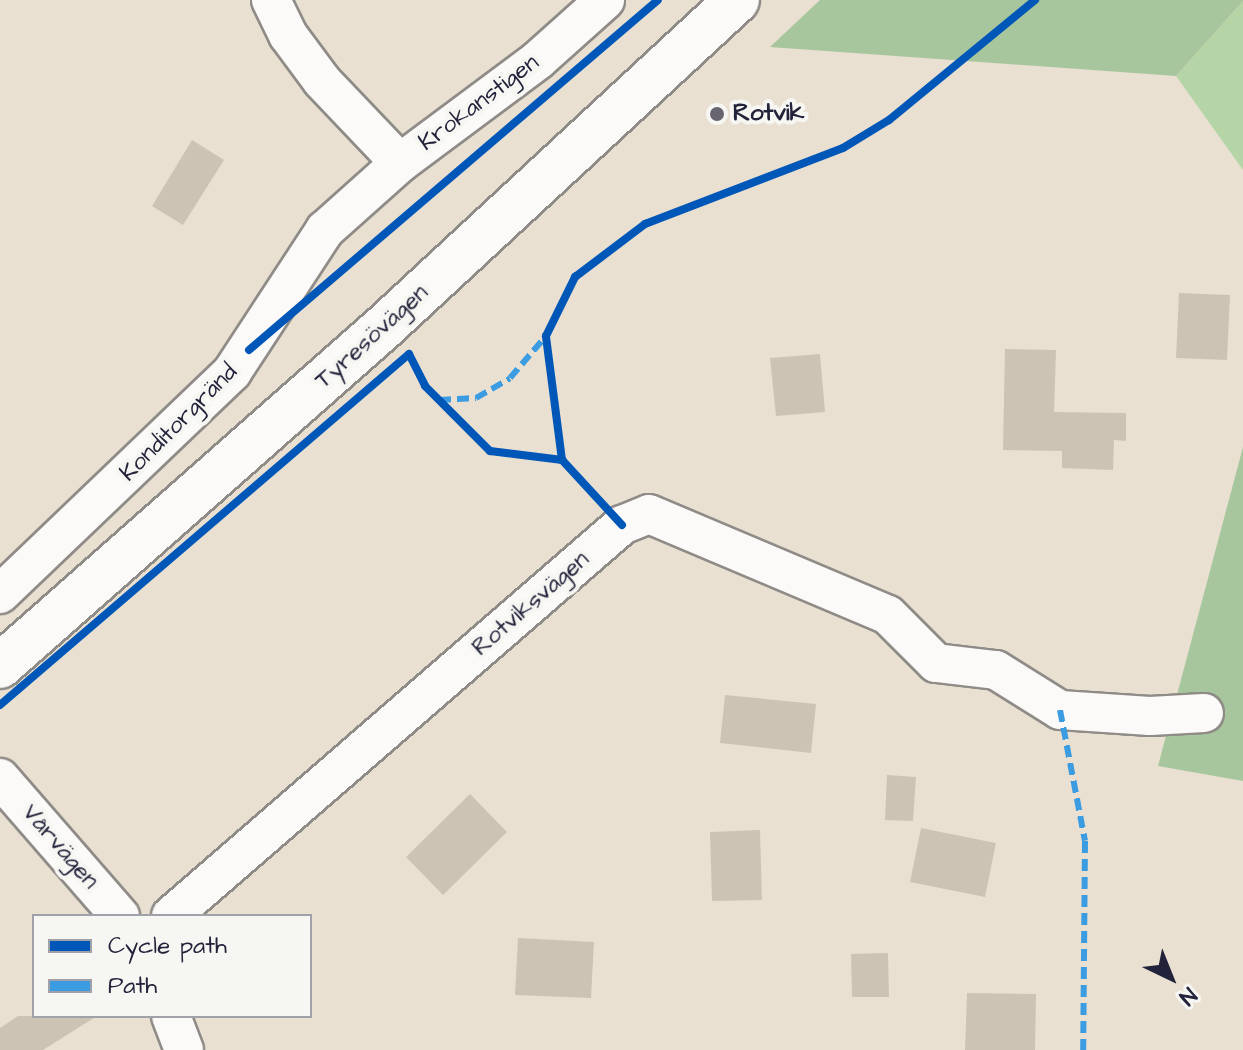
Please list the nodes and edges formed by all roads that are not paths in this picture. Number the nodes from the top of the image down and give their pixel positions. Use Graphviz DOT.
graph roads {
  1 [pos="271,0"];
  2 [pos="605,0"];
  3 [pos="737,0"];
  4 [pos="400,163"];
  5 [pos="0,594"];
  6 [pos="0,666"];
  7 [pos="1204,713"];
  8 [pos="0,778"];
  9 [pos="118,914"];
  10 [pos="173,914"];
  11 [pos="172,1018"];
  12 [pos="184,1050"];
  1 -- 4 [label="street, Krokanstigen"];
  2 -- 4 [label="street, Krokanstigen"];
  3 -- 6 [label="main road, Tyresövägen"];
  4 -- 5 [label="street, Konditorgränd"];
  7 -- 10 [label="street, Rotviksvägen"];
  8 -- 9 [label="street, Vårvägen"];
  11 -- 12 [label="street"];
}
